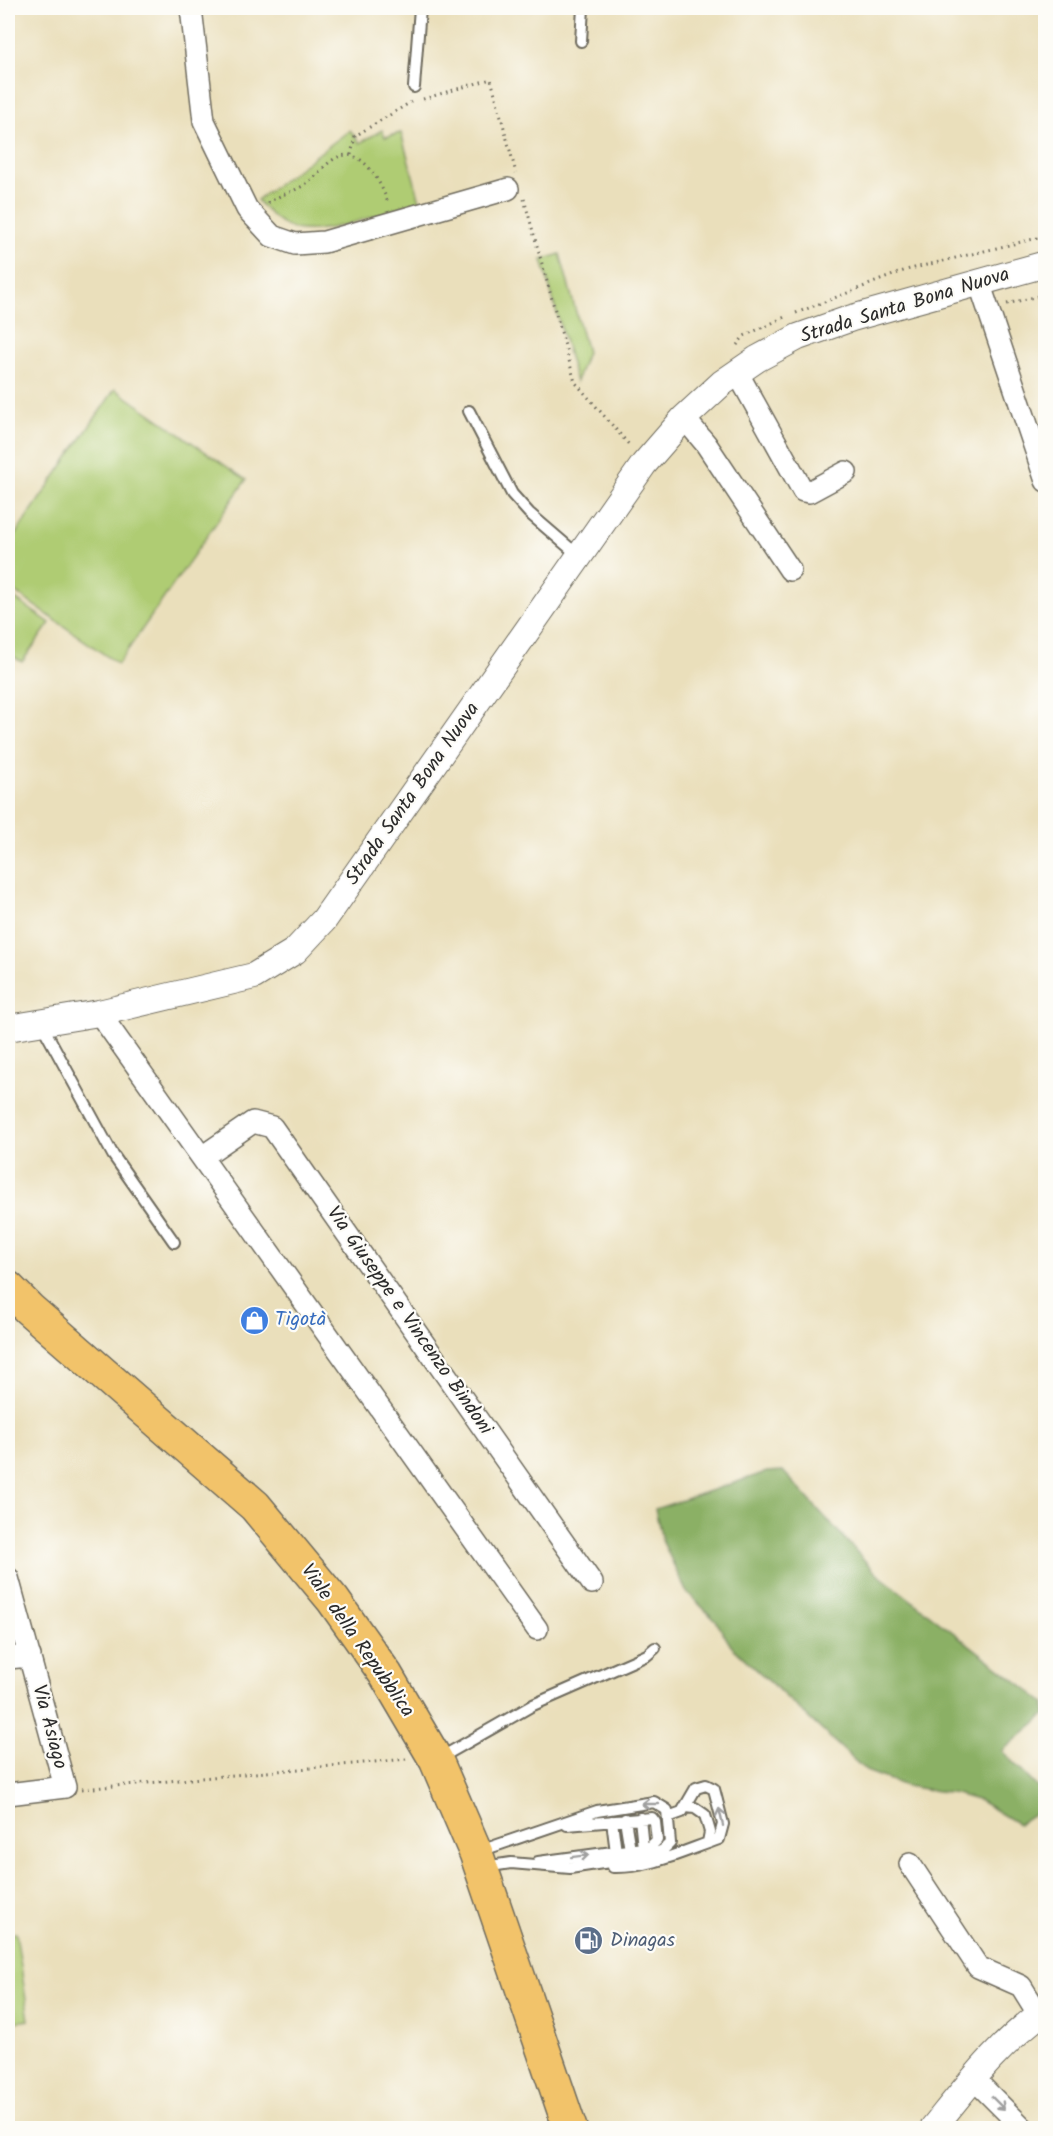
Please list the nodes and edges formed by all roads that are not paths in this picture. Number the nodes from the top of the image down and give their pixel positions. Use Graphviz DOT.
graph roads {
  1 [pos="191,8"];
  2 [pos="420,8"];
  3 [pos="583,8"];
  4 [pos="581,41"];
  5 [pos="414,87"];
  6 [pos="516,186"];
  7 [pos="1046,264"];
  8 [pos="979,282"];
  9 [pos="737,372"];
  10 [pos="469,411"];
  11 [pos="684,418"];
  12 [pos="846,472"];
  13 [pos="1046,481"];
  14 [pos="579,556"];
  15 [pos="790,570"];
  16 [pos="99,1013"];
  17 [pos="41,1023"];
  18 [pos="8,1028"];
  19 [pos="202,1157"];
  20 [pos="174,1242"];
  21 [pos="8,1288"];
  22 [pos="8,1578"];
  23 [pos="592,1583"];
  24 [pos="537,1629"];
  25 [pos="655,1648"];
  26 [pos="30,1656"];
  27 [pos="8,1658"];
  28 [pos="425,1759"];
  29 [pos="8,1794"];
  30 [pos="686,1808"];
  31 [pos="668,1817"];
  32 [pos="626,1820"];
  33 [pos="612,1821"];
  34 [pos="554,1825"];
  35 [pos="708,1842"];
  36 [pos="630,1850"];
  37 [pos="616,1852"];
  38 [pos="478,1860"];
  39 [pos="522,1864"];
  40 [pos="910,1864"];
  41 [pos="583,1866"];
  42 [pos="1042,2012"];
  43 [pos="973,2078"];
  44 [pos="570,2128"];
  45 [pos="935,2128"];
  46 [pos="1023,2128"];
  1 -- 6 [label="street"];
  2 -- 5 [label="lane"];
  3 -- 4 [label="lane"];
  7 -- 8 [label="street, Strada Santa Bona Nuova"];
  8 -- 9 [label="street, Strada Santa Bona Nuova"];
  8 -- 13 [label="street"];
  9 -- 11 [label="street, Strada Santa Bona Nuova"];
  9 -- 12 [label="street"];
  10 -- 14 [label="lane"];
  11 -- 14 [label="street, Strada Santa Bona Nuova"];
  11 -- 15 [label="street"];
  14 -- 16 [label="street, Strada Santa Bona Nuova"];
  16 -- 17 [label="street, Strada Santa Bona Nuova"];
  16 -- 19 [label="street"];
  17 -- 18 [label="street, Strada Santa Bona Nuova"];
  17 -- 20 [label="lane"];
  19 -- 23 [label="street, Via Giuseppe e Vincenzo Bindoni"];
  19 -- 24 [label="street"];
  21 -- 28 [label="main road, Viale della Repubblica"];
  22 -- 26 [label="street, Via Asiago"];
  25 -- 28 [label="lane"];
  26 -- 27 [label="street"];
  26 -- 29 [label="street, Via Asiago"];
  28 -- 38 [label="main road, Viale della Repubblica"];
  30 -- 31 [label="lane"];
  30 -- 35 [label="lane"];
  35 -- 30 [label="lane, one-way"];
  31 -- 34 [label="lane, one-way"];
  31 -- 41 [label="lane"];
  32 -- 33 [label="lane"];
  32 -- 36 [label="lane"];
  32 -- 36 [label="lane"];
  33 -- 34 [label="lane"];
  33 -- 37 [label="lane"];
  34 -- 38 [label="lane"];
  35 -- 41 [label="lane"];
  36 -- 37 [label="lane"];
  39 -- 37 [label="lane, one-way"];
  38 -- 39 [label="lane"];
  38 -- 44 [label="main road, Viale della Repubblica"];
  39 -- 41 [label="lane"];
  40 -- 42 [label="street"];
  42 -- 43 [label="street"];
  43 -- 45 [label="street"];
  43 -- 46 [label="street, one-way"];
}
